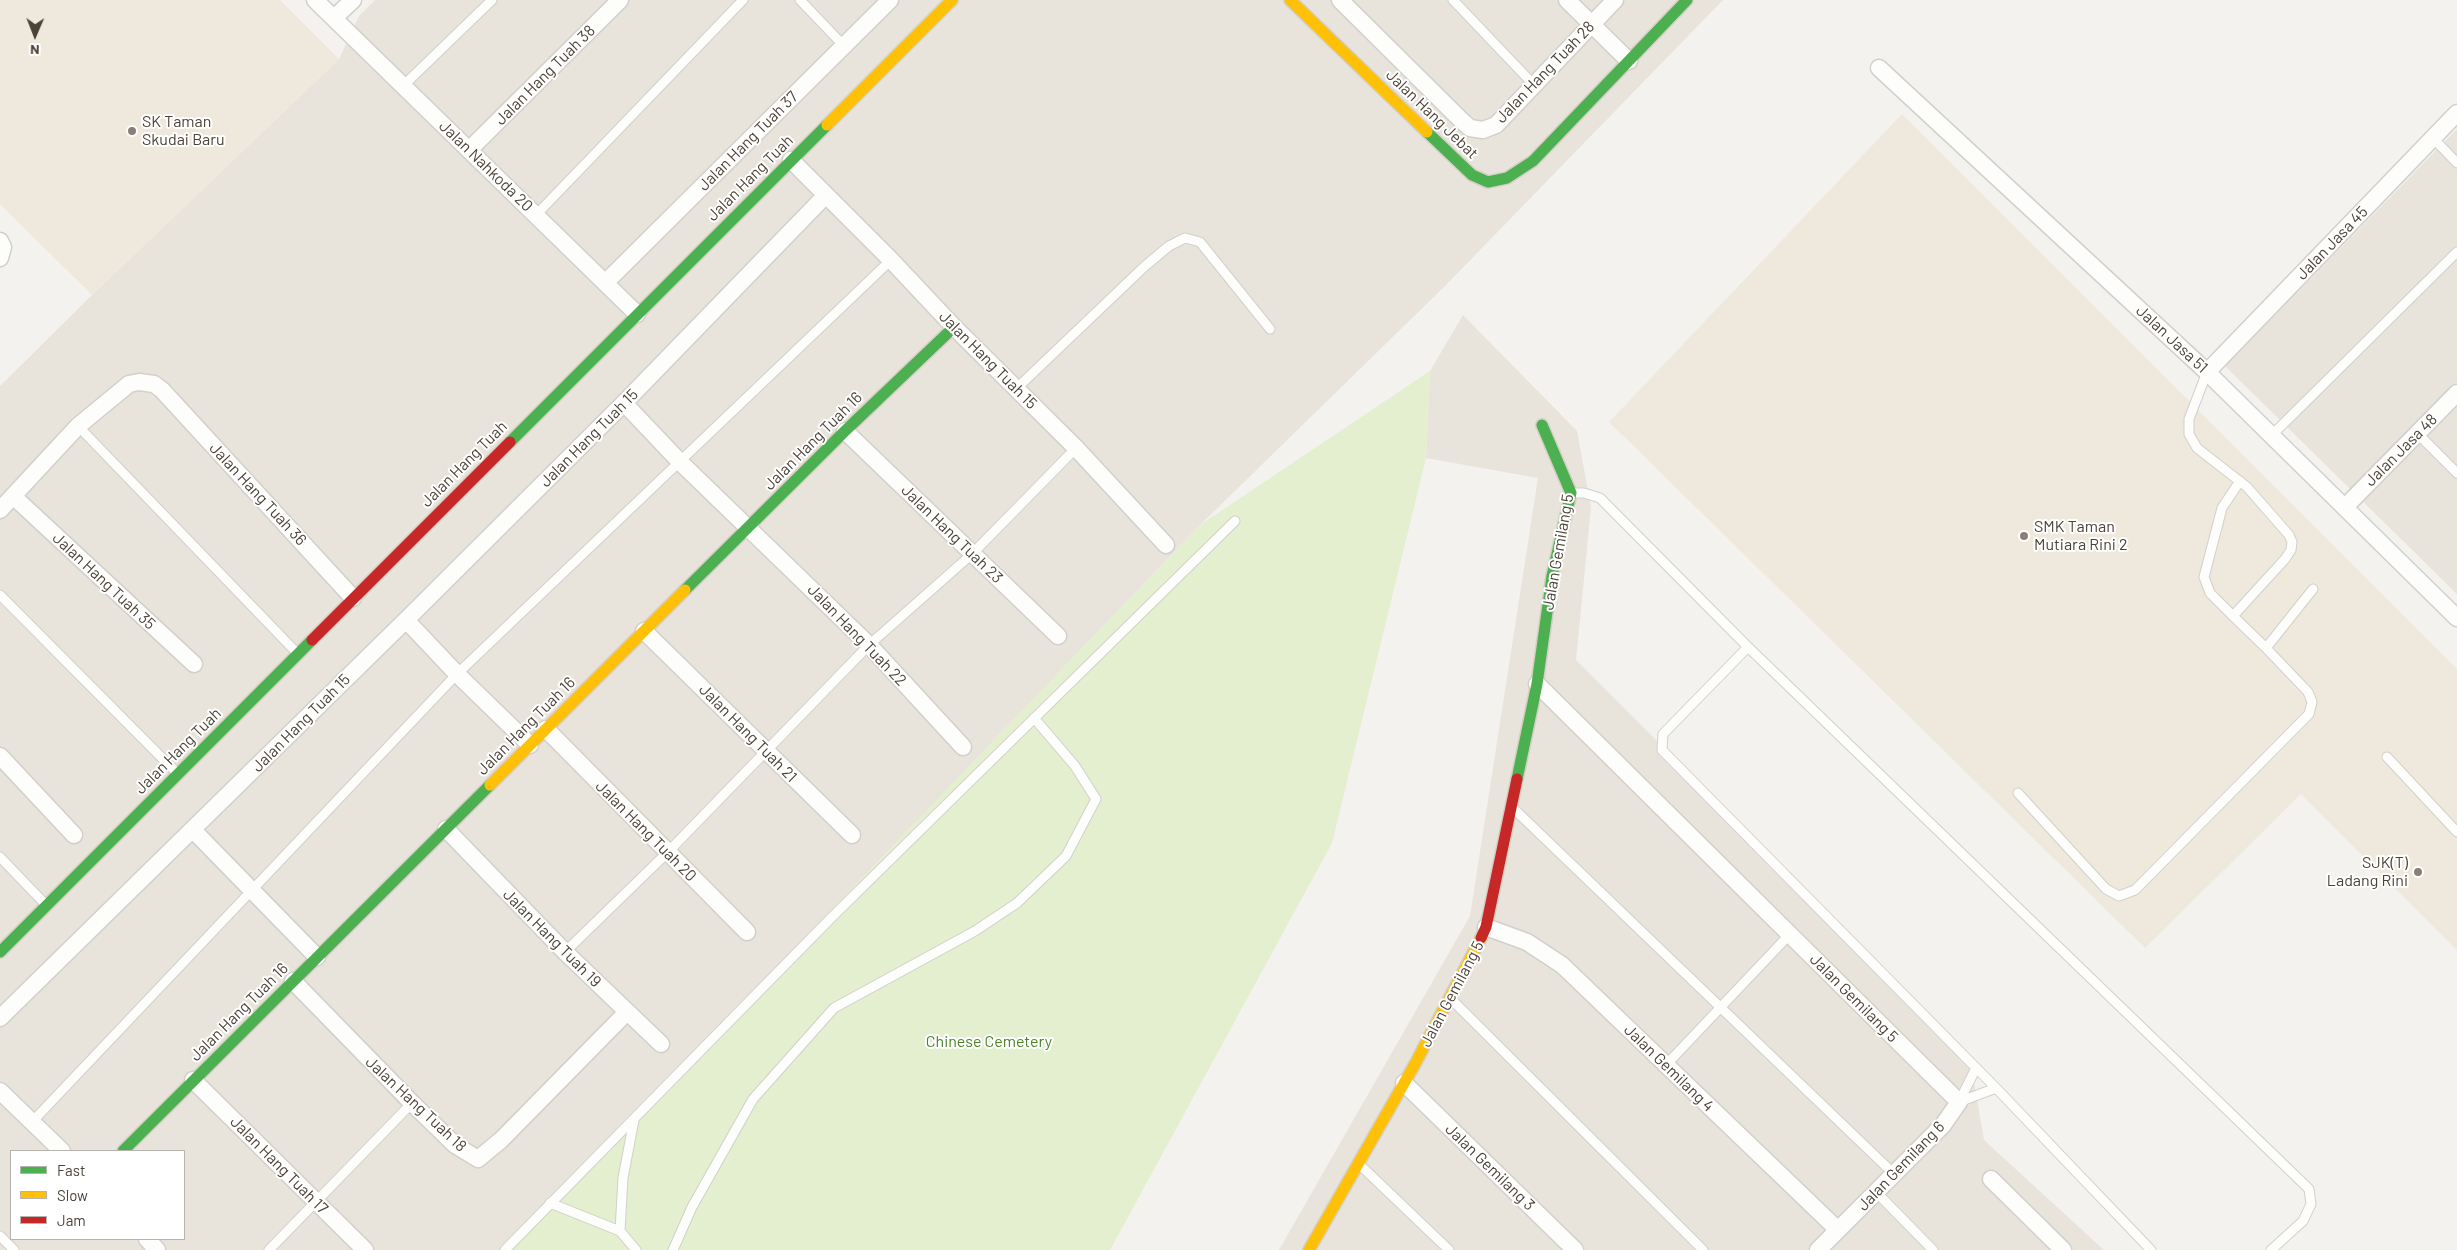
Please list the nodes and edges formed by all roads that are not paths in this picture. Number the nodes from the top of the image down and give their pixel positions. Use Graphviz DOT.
graph roads {
  1 [pos="315,0"];
  2 [pos="353,0"];
  3 [pos="492,0"];
  4 [pos="620,0"];
  5 [pos="743,0"];
  6 [pos="800,0"];
  7 [pos="890,0"];
  8 [pos="952,0"];
  9 [pos="1290,0"];
  10 [pos="1340,0"];
  11 [pos="1453,0"];
  12 [pos="1568,0"];
  13 [pos="1616,0"];
  14 [pos="1687,0"];
  15 [pos="334,18"];
  16 [pos="1591,24"];
  17 [pos="844,46"];
  18 [pos="1629,61"];
  19 [pos="1879,68"];
  20 [pos="1534,85"];
  21 [pos="403,86"];
  22 [pos="2457,113"];
  23 [pos="2433,138"];
  24 [pos="469,150"];
  25 [pos="791,160"];
  26 [pos="2457,163"];
  27 [pos="825,196"];
  28 [pos="536,215"];
  29 [pos="2457,252"];
  30 [pos="891,260"];
  31 [pos="605,283"];
  32 [pos="637,314"];
  33 [pos="954,327"];
  34 [pos="1270,329"];
  35 [pos="2207,372"];
  36 [pos="1017,388"];
  37 [pos="2457,393"];
  38 [pos="624,402"];
  39 [pos="1542,425"];
  40 [pos="78,426"];
  41 [pos="845,431"];
  42 [pos="2417,434"];
  43 [pos="2272,435"];
  44 [pos="1076,448"];
  45 [pos="680,462"];
  46 [pos="2457,473"];
  47 [pos="2240,481"];
  48 [pos="1571,493"];
  49 [pos="14,497"];
  50 [pos="2344,507"];
  51 [pos="0,510"];
  52 [pos="1235,521"];
  53 [pos="749,527"];
  54 [pos="1166,545"];
  55 [pos="972,554"];
  56 [pos="2313,589"];
  57 [pos="0,595"];
  58 [pos="353,598"];
  59 [pos="2233,616"];
  60 [pos="2457,618"];
  61 [pos="406,620"];
  62 [pos="644,631"];
  63 [pos="1058,636"];
  64 [pos="869,645"];
  65 [pos="1748,647"];
  66 [pos="2266,648"];
  67 [pos="298,654"];
  68 [pos="194,664"];
  69 [pos="457,674"];
  70 [pos="1537,684"];
  71 [pos="1034,718"];
  72 [pos="546,729"];
  73 [pos="530,745"];
  74 [pos="963,746"];
  75 [pos="766,751"];
  76 [pos="0,756"];
  77 [pos="2387,757"];
  78 [pos="178,774"];
  79 [pos="2018,793"];
  80 [pos="1510,805"];
  81 [pos="446,829"];
  82 [pos="193,830"];
  83 [pos="2457,832"];
  84 [pos="74,835"];
  85 [pos="852,835"];
  86 [pos="668,852"];
  87 [pos="0,857"];
  88 [pos="252,891"];
  89 [pos="47,906"];
  90 [pos="1486,926"];
  91 [pos="747,932"];
  92 [pos="1790,934"];
  93 [pos="0,952"];
  94 [pos="565,952"];
  95 [pos="317,957"];
  96 [pos="293,981"];
  97 [pos="1449,997"];
  98 [pos="1720,1007"];
  99 [pos="626,1012"];
  100 [pos="0,1018"];
  101 [pos="661,1044"];
  102 [pos="1666,1065"];
  103 [pos="1976,1068"];
  104 [pos="193,1080"];
  105 [pos="1404,1083"];
  106 [pos="1996,1088"];
  107 [pos="0,1091"];
  108 [pos="1959,1102"];
  109 [pos="412,1103"];
  110 [pos="635,1119"];
  111 [pos="32,1122"];
  112 [pos="61,1150"];
  113 [pos="124,1150"];
  114 [pos="1358,1163"];
  115 [pos="1894,1174"];
  116 [pos="1991,1179"];
  117 [pos="1876,1192"];
  118 [pos="317,1201"];
  119 [pos="550,1203"];
  120 [pos="1838,1230"];
  121 [pos="620,1231"];
  122 [pos="0,1236"];
  123 [pos="148,1240"];
  124 [pos="14,1250"];
  125 [pos="157,1250"];
  126 [pos="269,1250"];
  127 [pos="365,1250"];
  128 [pos="505,1250"];
  129 [pos="636,1250"];
  130 [pos="673,1250"];
  131 [pos="1309,1250"];
  132 [pos="1449,1250"];
  133 [pos="1575,1250"];
  134 [pos="1703,1250"];
  135 [pos="1818,1250"];
  136 [pos="1932,1250"];
  137 [pos="2063,1250"];
  138 [pos="2151,1250"];
  139 [pos="2271,1250"];
  1 -- 15 [label="street, Jalan Nahkoda 20"];
  2 -- 15 [label="street"];
  3 -- 21 [label="lane"];
  4 -- 24 [label="street, Jalan Hang Tuah 38"];
  5 -- 28 [label="lane"];
  6 -- 17 [label="lane"];
  7 -- 17 [label="street, Jalan Hang Tuah 37"];
  8 -- 25 [label="street, Jalan Hang Tuah"];
  9 -- 18 [label="street, Jalan Hang Jebat"];
  10 -- 20 [label="street, Jalan Hang Tuah 28"];
  11 -- 20 [label="lane"];
  12 -- 16 [label="street"];
  13 -- 16 [label="street, Jalan Hang Tuah 28"];
  14 -- 18 [label="street, Jalan Hang Jebat"];
  15 -- 21 [label="street, Jalan Nahkoda 20"];
  16 -- 18 [label="street"];
  16 -- 20 [label="street, Jalan Hang Tuah 28"];
  17 -- 31 [label="street, Jalan Hang Tuah 37"];
  19 -- 35 [label="street, Jalan Jasa 51"];
  21 -- 24 [label="street, Jalan Nahkoda 20"];
  22 -- 23 [label="street, Jalan Jasa 45"];
  23 -- 26 [label="lane"];
  23 -- 35 [label="street, Jalan Jasa 45"];
  24 -- 28 [label="street, Jalan Nahkoda 20"];
  25 -- 27 [label="street"];
  25 -- 32 [label="street, Jalan Hang Tuah"];
  27 -- 30 [label="street, Jalan Hang Tuah 15"];
  27 -- 38 [label="street, Jalan Hang Tuah 15"];
  28 -- 31 [label="street, Jalan Nahkoda 20"];
  29 -- 43 [label="lane"];
  30 -- 33 [label="street, Jalan Hang Tuah 15"];
  30 -- 45 [label="lane"];
  31 -- 32 [label="street, Jalan Nahkoda 20"];
  32 -- 58 [label="street, Jalan Hang Tuah"];
  33 -- 36 [label="street, Jalan Hang Tuah 15"];
  33 -- 41 [label="street, Jalan Hang Tuah 16"];
  34 -- 36 [label="lane"];
  35 -- 43 [label="street, Jalan Jasa 51"];
  35 -- 47 [label="lane"];
  36 -- 44 [label="street, Jalan Hang Tuah 15"];
  37 -- 42 [label="street, Jalan Jasa 48"];
  38 -- 45 [label="street, Jalan Hang Tuah 22"];
  38 -- 61 [label="street, Jalan Hang Tuah 15"];
  39 -- 48 [label="street, Jalan Gemilang 5"];
  40 -- 49 [label="street"];
  40 -- 58 [label="street, Jalan Hang Tuah 36"];
  40 -- 67 [label="lane"];
  41 -- 53 [label="street, Jalan Hang Tuah 16"];
  41 -- 55 [label="street, Jalan Hang Tuah 23"];
  42 -- 46 [label="lane"];
  42 -- 50 [label="street, Jalan Jasa 48"];
  43 -- 50 [label="street, Jalan Jasa 51"];
  44 -- 54 [label="street, Jalan Hang Tuah 15"];
  44 -- 55 [label="lane"];
  45 -- 53 [label="street, Jalan Hang Tuah 22"];
  45 -- 69 [label="lane"];
  47 -- 59 [label="lane"];
  47 -- 59 [label="lane"];
  48 -- 65 [label="lane"];
  48 -- 70 [label="street, Jalan Gemilang 5"];
  49 -- 51 [label="street"];
  49 -- 68 [label="street, Jalan Hang Tuah 35"];
  50 -- 60 [label="street, Jalan Jasa 51"];
  52 -- 71 [label="lane"];
  53 -- 62 [label="street, Jalan Hang Tuah 16"];
  53 -- 64 [label="street, Jalan Hang Tuah 22"];
  55 -- 63 [label="street, Jalan Hang Tuah 23"];
  55 -- 64 [label="lane"];
  56 -- 66 [label="lane"];
  57 -- 78 [label="lane"];
  58 -- 67 [label="street, Jalan Hang Tuah"];
  59 -- 66 [label="lane"];
  61 -- 69 [label="street"];
  61 -- 82 [label="street, Jalan Hang Tuah 15"];
  62 -- 72 [label="street, Jalan Hang Tuah 16"];
  62 -- 75 [label="street, Jalan Hang Tuah 21"];
  64 -- 74 [label="street, Jalan Hang Tuah 22"];
  64 -- 75 [label="lane"];
  65 -- 103 [label="lane"];
  65 -- 139 [label="lane"];
  66 -- 79 [label="lane"];
  67 -- 78 [label="street, Jalan Hang Tuah"];
  69 -- 73 [label="street"];
  69 -- 88 [label="lane"];
  70 -- 80 [label="street, Jalan Gemilang 5"];
  70 -- 92 [label="street, Jalan Gemilang 5"];
  71 -- 110 [label="lane"];
  71 -- 130 [label="lane"];
  72 -- 73 [label="street, Jalan Hang Tuah 16"];
  72 -- 86 [label="street, Jalan Hang Tuah 20"];
  73 -- 81 [label="street, Jalan Hang Tuah 16"];
  75 -- 85 [label="street, Jalan Hang Tuah 21"];
  75 -- 86 [label="lane"];
  76 -- 84 [label="street"];
  77 -- 83 [label="lane"];
  78 -- 89 [label="street, Jalan Hang Tuah"];
  80 -- 90 [label="street, Jalan Gemilang 5"];
  80 -- 98 [label="lane"];
  81 -- 94 [label="street, Jalan Hang Tuah 19"];
  81 -- 95 [label="street, Jalan Hang Tuah 16"];
  82 -- 88 [label="street"];
  82 -- 100 [label="street, Jalan Hang Tuah 15"];
  86 -- 91 [label="street, Jalan Hang Tuah 20"];
  86 -- 94 [label="lane"];
  87 -- 89 [label="lane"];
  88 -- 95 [label="street"];
  88 -- 111 [label="lane"];
  89 -- 93 [label="street, Jalan Hang Tuah"];
  90 -- 97 [label="street, Jalan Gemilang 5"];
  90 -- 102 [label="street, Jalan Gemilang 4"];
  92 -- 98 [label="lane"];
  92 -- 108 [label="street, Jalan Gemilang 5"];
  94 -- 99 [label="street, Jalan Hang Tuah 19"];
  95 -- 96 [label="street, Jalan Hang Tuah 16"];
  96 -- 104 [label="street, Jalan Hang Tuah 16"];
  96 -- 109 [label="street, Jalan Hang Tuah 18"];
  97 -- 105 [label="street, Jalan Gemilang 5"];
  97 -- 134 [label="lane"];
  98 -- 102 [label="lane"];
  98 -- 115 [label="lane"];
  99 -- 101 [label="street, Jalan Hang Tuah 19"];
  99 -- 109 [label="street, Jalan Hang Tuah 18"];
  102 -- 120 [label="street, Jalan Gemilang 4"];
  103 -- 106 [label="lane"];
  103 -- 108 [label="lane"];
  104 -- 113 [label="street, Jalan Hang Tuah 16"];
  104 -- 118 [label="street, Jalan Hang Tuah 17"];
  105 -- 114 [label="street, Jalan Gemilang 5"];
  105 -- 133 [label="street, Jalan Gemilang 3"];
  106 -- 108 [label="lane"];
  106 -- 138 [label="lane"];
  107 -- 111 [label="street"];
  108 -- 115 [label="street, Jalan Gemilang 6"];
  109 -- 118 [label="lane"];
  110 -- 119 [label="lane"];
  110 -- 121 [label="lane"];
  111 -- 112 [label="street"];
  114 -- 131 [label="street, Jalan Gemilang 5"];
  114 -- 132 [label="lane"];
  115 -- 117 [label="street, Jalan Gemilang 6"];
  116 -- 137 [label="street"];
  117 -- 120 [label="street, Jalan Gemilang 6"];
  117 -- 136 [label="lane"];
  118 -- 126 [label="lane"];
  118 -- 127 [label="street, Jalan Hang Tuah 17"];
  119 -- 121 [label="lane"];
  119 -- 128 [label="lane"];
  120 -- 135 [label="street, Jalan Gemilang 6"];
  121 -- 129 [label="lane"];
  122 -- 124 [label="lane"];
  123 -- 125 [label="street"];
}
